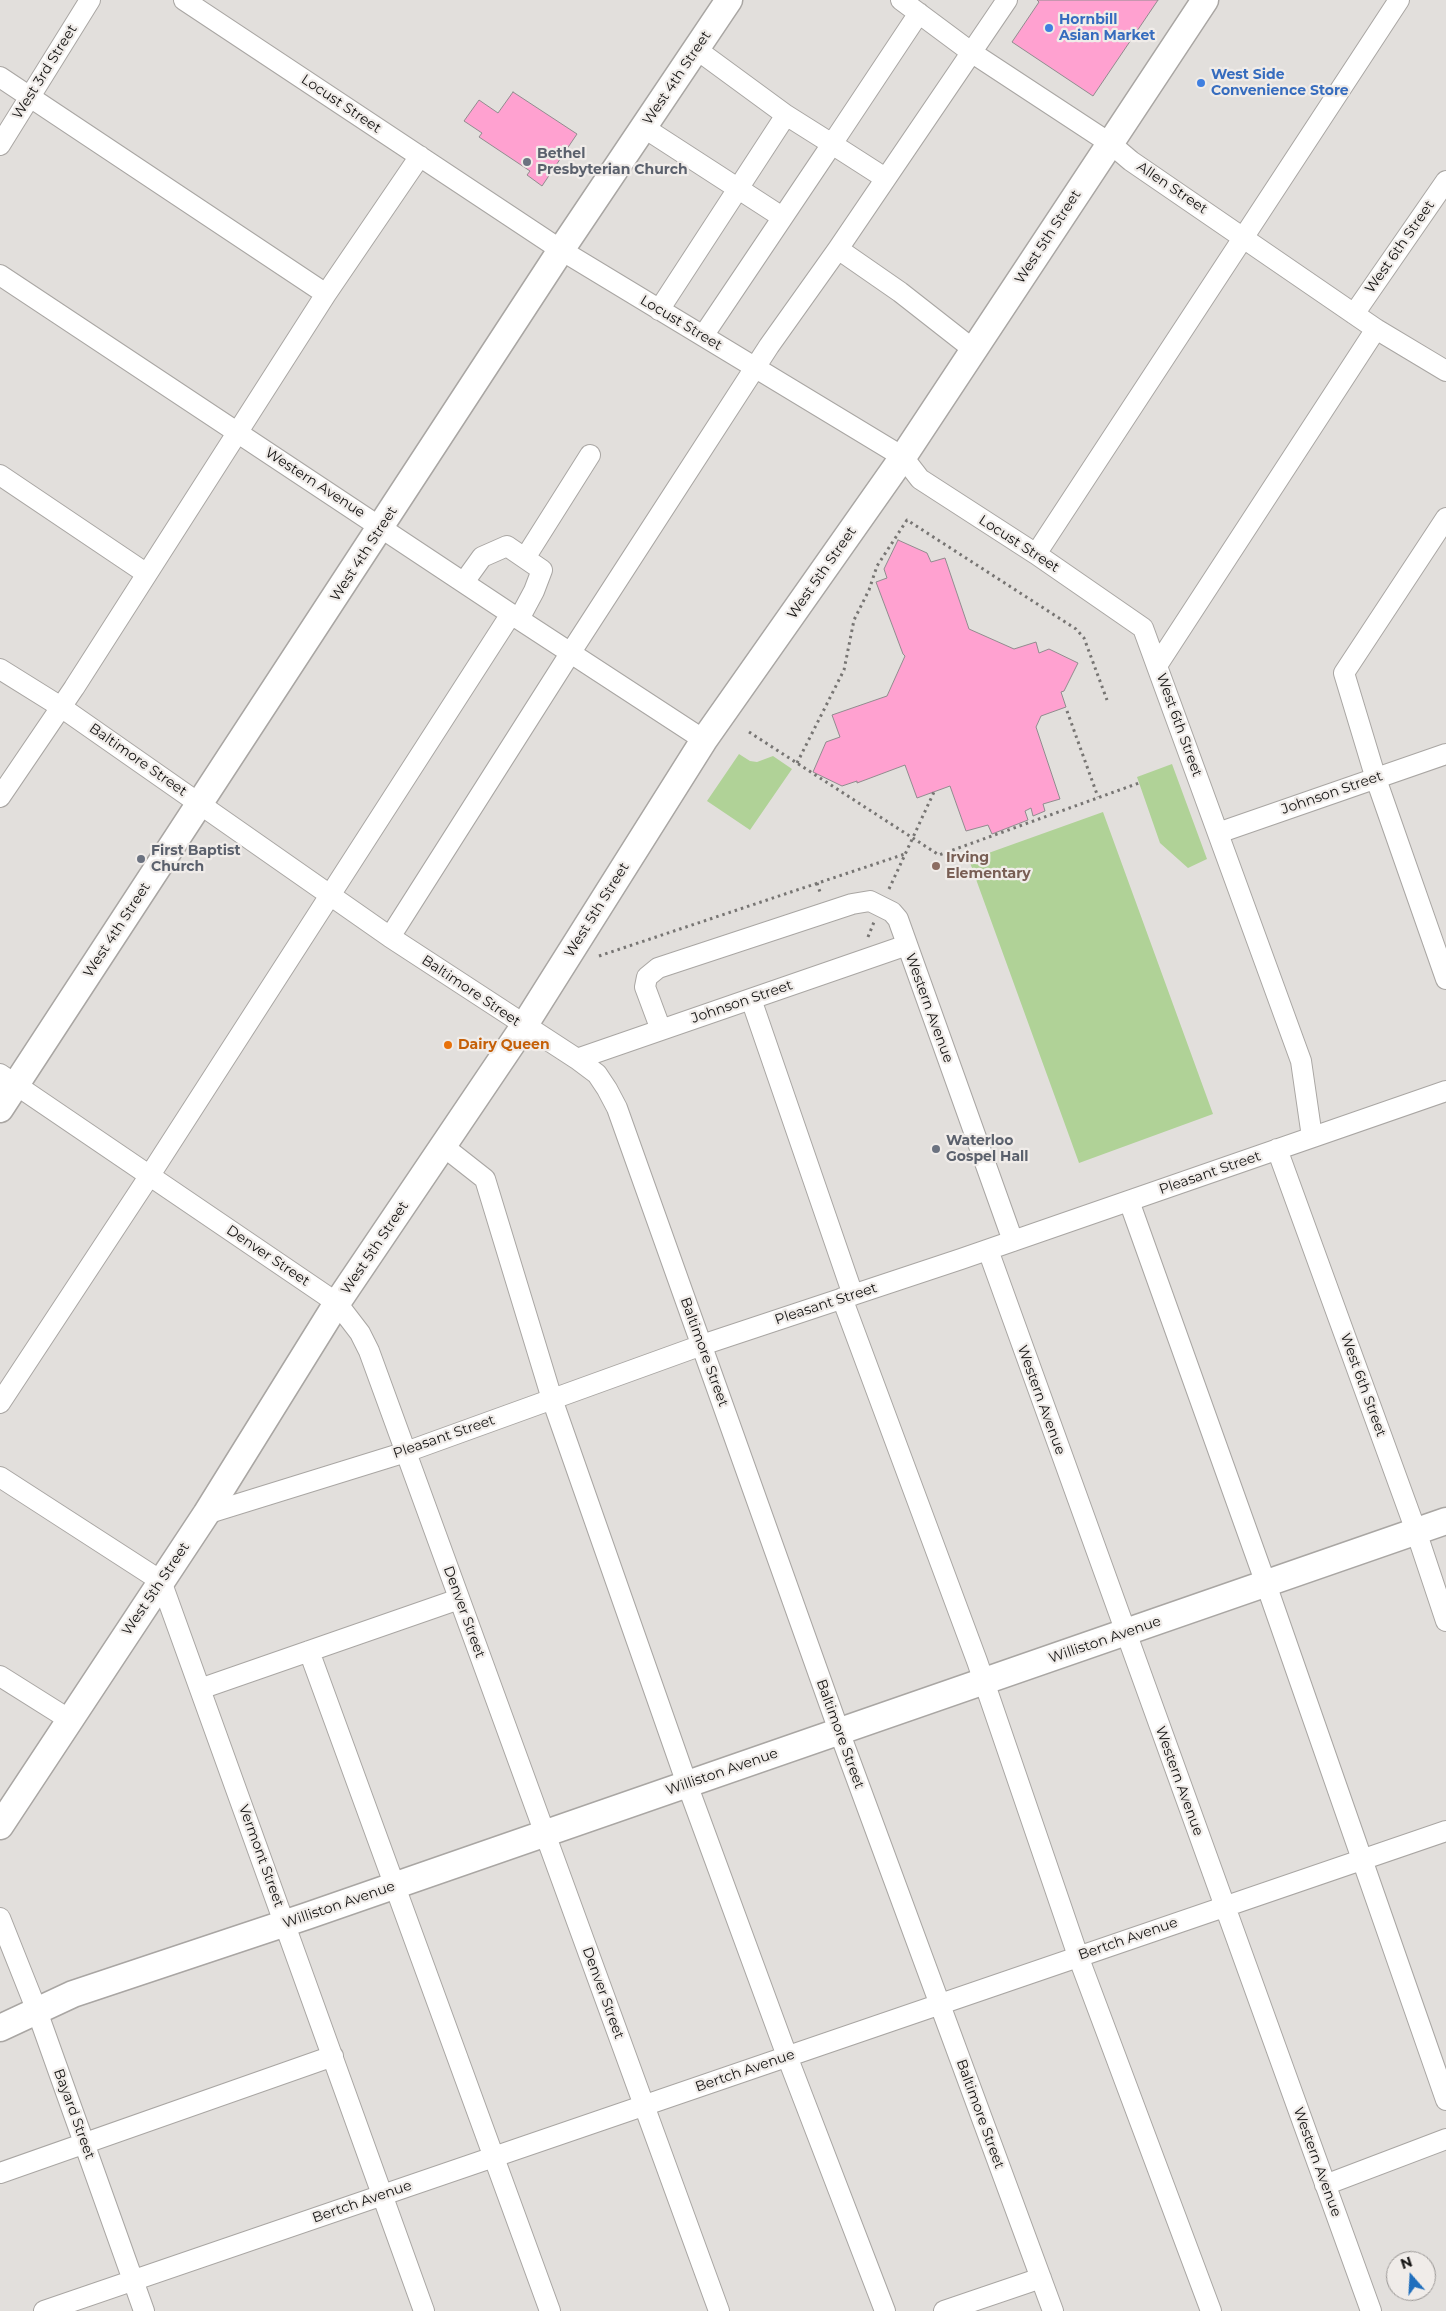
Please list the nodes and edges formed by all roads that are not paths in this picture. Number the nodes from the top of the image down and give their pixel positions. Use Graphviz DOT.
graph roads {
  1 [pos="90,0"];
  2 [pos="184,0"];
  3 [pos="729,0"];
  4 [pos="901,0"];
  5 [pos="1007,0"];
  6 [pos="1205,0"];
  7 [pos="1399,0"];
  8 [pos="919,13"];
  9 [pos="696,49"];
  10 [pos="971,52"];
  11 [pos="0,77"];
  12 [pos="30,97"];
  13 [pos="786,115"];
  14 [pos="644,127"];
  15 [pos="832,144"];
  16 [pos="1111,144"];
  17 [pos="0,145"];
  18 [pos="420,156"];
  19 [pos="885,178"];
  20 [pos="1446,181"];
  21 [pos="739,189"];
  22 [pos="782,217"];
  23 [pos="1243,237"];
  24 [pos="838,249"];
  25 [pos="561,250"];
  26 [pos="0,275"];
  27 [pos="326,294"];
  28 [pos="659,310"];
  29 [pos="1354,314"];
  30 [pos="1376,329"];
  31 [pos="703,336"];
  32 [pos="974,350"];
  33 [pos="755,368"];
  34 [pos="1446,371"];
  35 [pos="238,432"];
  36 [pos="590,455"];
  37 [pos="903,457"];
  38 [pos="0,475"];
  39 [pos="1446,518"];
  40 [pos="382,527"];
  41 [pos="1036,554"];
  42 [pos="525,558"];
  43 [pos="147,574"];
  44 [pos="464,582"];
  45 [pos="515,616"];
  46 [pos="570,652"];
  47 [pos="1158,664"];
  48 [pos="0,669"];
  49 [pos="61,707"];
  50 [pos="704,740"];
  51 [pos="1446,754"];
  52 [pos="1376,779"];
  53 [pos="0,797"];
  54 [pos="201,804"];
  55 [pos="1218,833"];
  56 [pos="330,894"];
  57 [pos="390,937"];
  58 [pos="906,945"];
  59 [pos="1446,979"];
  60 [pos="751,999"];
  61 [pos="524,1026"];
  62 [pos="661,1030"];
  63 [pos="577,1059"];
  64 [pos="8,1079"];
  65 [pos="1446,1092"];
  66 [pos="0,1109"];
  67 [pos="1312,1137"];
  68 [pos="444,1146"];
  69 [pos="1277,1149"];
  70 [pos="150,1175"];
  71 [pos="1129,1201"];
  72 [pos="1013,1241"];
  73 [pos="988,1250"];
  74 [pos="848,1297"];
  75 [pos="338,1303"];
  76 [pos="702,1345"];
  77 [pos="552,1399"];
  78 [pos="0,1403"];
  79 [pos="406,1452"];
  80 [pos="0,1477"];
  81 [pos="206,1514"];
  82 [pos="1446,1521"];
  83 [pos="1416,1531"];
  84 [pos="161,1581"];
  85 [pos="1266,1584"];
  86 [pos="459,1599"];
  87 [pos="1446,1622"];
  88 [pos="1126,1633"];
  89 [pos="309,1651"];
  90 [pos="0,1676"];
  91 [pos="984,1682"];
  92 [pos="200,1689"];
  93 [pos="70,1720"];
  94 [pos="839,1731"];
  95 [pos="687,1784"];
  96 [pos="0,1826"];
  97 [pos="1446,1831"];
  98 [pos="545,1834"];
  99 [pos="1361,1859"];
  100 [pos="396,1885"];
  101 [pos="1224,1906"];
  102 [pos="0,1918"];
  103 [pos="285,1923"];
  104 [pos="1078,1956"];
  105 [pos="940,2004"];
  106 [pos="37,2011"];
  107 [pos="0,2028"];
  108 [pos="333,2056"];
  109 [pos="787,2056"];
  110 [pos="1446,2100"];
  111 [pos="644,2105"];
  112 [pos="1446,2140"];
  113 [pos="84,2144"];
  114 [pos="492,2158"];
  115 [pos="0,2173"];
  116 [pos="1325,2185"];
  117 [pos="383,2195"];
  118 [pos="1041,2278"];
  119 [pos="133,2281"];
  120 [pos="44,2311"];
  121 [pos="144,2311"];
  122 [pos="424,2311"];
  123 [pos="550,2311"];
  124 [pos="719,2311"];
  125 [pos="885,2311"];
  126 [pos="944,2311"];
  127 [pos="1053,2311"];
  128 [pos="1211,2311"];
  129 [pos="1371,2311"];
  1 -- 12 [label="street, West 3rd Street"];
  2 -- 18 [label="street, Locust Street"];
  3 -- 9 [label="main road, West 4th Street"];
  4 -- 8 [label="street, Allen Street"];
  5 -- 10 [label="street"];
  6 -- 16 [label="main road, West 5th Street"];
  7 -- 23 [label="street"];
  8 -- 10 [label="street, Allen Street"];
  8 -- 15 [label="street"];
  9 -- 13 [label="street"];
  9 -- 14 [label="main road, West 4th Street"];
  10 -- 16 [label="street, Allen Street"];
  10 -- 19 [label="street"];
  11 -- 12 [label="street"];
  12 -- 17 [label="street, West 3rd Street"];
  12 -- 27 [label="street"];
  13 -- 15 [label="street"];
  13 -- 21 [label="street"];
  14 -- 21 [label="street"];
  14 -- 25 [label="main road, West 4th Street"];
  15 -- 19 [label="street"];
  15 -- 22 [label="street"];
  16 -- 23 [label="street, Allen Street"];
  16 -- 32 [label="main road, West 5th Street"];
  18 -- 25 [label="street, Locust Street"];
  18 -- 27 [label="street"];
  19 -- 24 [label="street"];
  20 -- 29 [label="street, West 6th Street"];
  21 -- 22 [label="street"];
  21 -- 28 [label="street"];
  22 -- 31 [label="street"];
  23 -- 29 [label="street, Allen Street"];
  23 -- 41 [label="street"];
  24 -- 32 [label="street"];
  24 -- 33 [label="street"];
  25 -- 28 [label="street, Locust Street"];
  25 -- 40 [label="main road, West 4th Street"];
  26 -- 35 [label="street, Western Avenue"];
  27 -- 35 [label="street"];
  28 -- 31 [label="street, Locust Street"];
  29 -- 30 [label="street, Allen Street"];
  30 -- 34 [label="street, Allen Street"];
  30 -- 47 [label="street, West 6th Street"];
  31 -- 33 [label="street, Locust Street"];
  32 -- 37 [label="main road, West 5th Street"];
  33 -- 37 [label="street, Locust Street"];
  33 -- 46 [label="street"];
  35 -- 40 [label="street, Western Avenue"];
  35 -- 43 [label="street"];
  36 -- 42 [label="street"];
  37 -- 41 [label="street, Locust Street"];
  37 -- 50 [label="main road, West 5th Street"];
  38 -- 43 [label="street"];
  39 -- 52 [label="street"];
  40 -- 44 [label="street, Western Avenue"];
  40 -- 54 [label="main road, West 4th Street"];
  41 -- 47 [label="street, Locust Street"];
  42 -- 44 [label="street"];
  42 -- 45 [label="street"];
  43 -- 49 [label="street"];
  44 -- 45 [label="street, Western Avenue"];
  45 -- 46 [label="street, Western Avenue"];
  45 -- 56 [label="street"];
  46 -- 50 [label="street, Western Avenue"];
  46 -- 57 [label="street"];
  47 -- 55 [label="street, West 6th Street"];
  48 -- 49 [label="street, Baltimore Street"];
  49 -- 53 [label="street"];
  49 -- 54 [label="street, Baltimore Street"];
  50 -- 61 [label="main road, West 5th Street"];
  51 -- 52 [label="street, Johnson Street"];
  52 -- 55 [label="street, Johnson Street"];
  52 -- 59 [label="street"];
  54 -- 56 [label="street, Baltimore Street"];
  54 -- 64 [label="main road, West 4th Street"];
  55 -- 67 [label="street, West 6th Street"];
  56 -- 57 [label="street, Baltimore Street"];
  56 -- 70 [label="street"];
  57 -- 61 [label="street, Baltimore Street"];
  58 -- 60 [label="street, Johnson Street"];
  58 -- 62 [label="street, Western Avenue"];
  58 -- 72 [label="street, Western Avenue"];
  60 -- 62 [label="street, Johnson Street"];
  60 -- 74 [label="street"];
  61 -- 63 [label="street, Baltimore Street"];
  61 -- 68 [label="main road, West 5th Street"];
  62 -- 63 [label="street, Johnson Street"];
  63 -- 76 [label="street, Baltimore Street"];
  64 -- 66 [label="main road, West 4th Street"];
  64 -- 70 [label="street, Denver Street"];
  65 -- 67 [label="street, Pleasant Street"];
  67 -- 69 [label="street, Pleasant Street"];
  68 -- 75 [label="main road, West 5th Street"];
  68 -- 77 [label="street"];
  69 -- 71 [label="street, Pleasant Street"];
  69 -- 83 [label="street, West 6th Street"];
  70 -- 75 [label="street, Denver Street"];
  70 -- 78 [label="street"];
  71 -- 72 [label="street, Pleasant Street"];
  71 -- 85 [label="street"];
  72 -- 73 [label="street, Pleasant Street"];
  73 -- 74 [label="street, Pleasant Street"];
  73 -- 88 [label="street, Western Avenue"];
  74 -- 76 [label="street, Pleasant Street"];
  74 -- 91 [label="street"];
  75 -- 79 [label="street, Denver Street"];
  75 -- 81 [label="main road, West 5th Street"];
  76 -- 77 [label="street, Pleasant Street"];
  76 -- 94 [label="street, Baltimore Street"];
  77 -- 79 [label="street, Pleasant Street"];
  77 -- 95 [label="street"];
  79 -- 81 [label="street, Pleasant Street"];
  79 -- 86 [label="street, Denver Street"];
  80 -- 84 [label="street"];
  81 -- 84 [label="main road, West 5th Street"];
  82 -- 83 [label="main road, Williston Avenue"];
  83 -- 85 [label="main road, Williston Avenue"];
  83 -- 87 [label="street, West 6th Street"];
  84 -- 92 [label="street, Vermont Street"];
  84 -- 93 [label="main road, West 5th Street"];
  85 -- 88 [label="main road, Williston Avenue"];
  85 -- 99 [label="street"];
  86 -- 89 [label="street"];
  86 -- 98 [label="street, Denver Street"];
  88 -- 91 [label="main road, Williston Avenue"];
  88 -- 101 [label="street, Western Avenue"];
  89 -- 92 [label="street"];
  89 -- 100 [label="street"];
  90 -- 93 [label="street"];
  91 -- 94 [label="main road, Williston Avenue"];
  91 -- 104 [label="street"];
  92 -- 103 [label="street, Vermont Street"];
  93 -- 96 [label="main road, West 5th Street"];
  94 -- 95 [label="main road, Williston Avenue"];
  94 -- 105 [label="street, Baltimore Street"];
  95 -- 98 [label="main road, Williston Avenue"];
  95 -- 109 [label="street"];
  97 -- 99 [label="street, Bertch Avenue"];
  98 -- 100 [label="main road, Williston Avenue"];
  98 -- 111 [label="street, Denver Street"];
  99 -- 101 [label="street, Bertch Avenue"];
  99 -- 110 [label="street"];
  100 -- 103 [label="main road, Williston Avenue"];
  100 -- 114 [label="street"];
  101 -- 104 [label="street, Bertch Avenue"];
  101 -- 116 [label="street, Western Avenue"];
  102 -- 106 [label="street, Bayard Street"];
  103 -- 106 [label="main road, Williston Avenue"];
  103 -- 108 [label="street, Vermont Street"];
  104 -- 105 [label="street, Bertch Avenue"];
  104 -- 128 [label="street"];
  105 -- 109 [label="street, Bertch Avenue"];
  105 -- 118 [label="street, Baltimore Street"];
  106 -- 107 [label="main road, Williston Avenue"];
  106 -- 113 [label="street, Bayard Street"];
  108 -- 113 [label="street"];
  108 -- 117 [label="street, Vermont Street"];
  109 -- 111 [label="street, Bertch Avenue"];
  109 -- 125 [label="street"];
  111 -- 114 [label="street, Bertch Avenue"];
  111 -- 124 [label="street, Denver Street"];
  112 -- 116 [label="street"];
  113 -- 115 [label="street"];
  113 -- 119 [label="street, Bayard Street"];
  114 -- 117 [label="street, Bertch Avenue"];
  114 -- 123 [label="street"];
  116 -- 129 [label="street, Western Avenue"];
  117 -- 119 [label="street, Bertch Avenue"];
  117 -- 122 [label="street, Vermont Street"];
  118 -- 126 [label="street"];
  118 -- 127 [label="street, Baltimore Street"];
  119 -- 120 [label="street, Bertch Avenue"];
  119 -- 121 [label="street, Bayard Street"];
}
